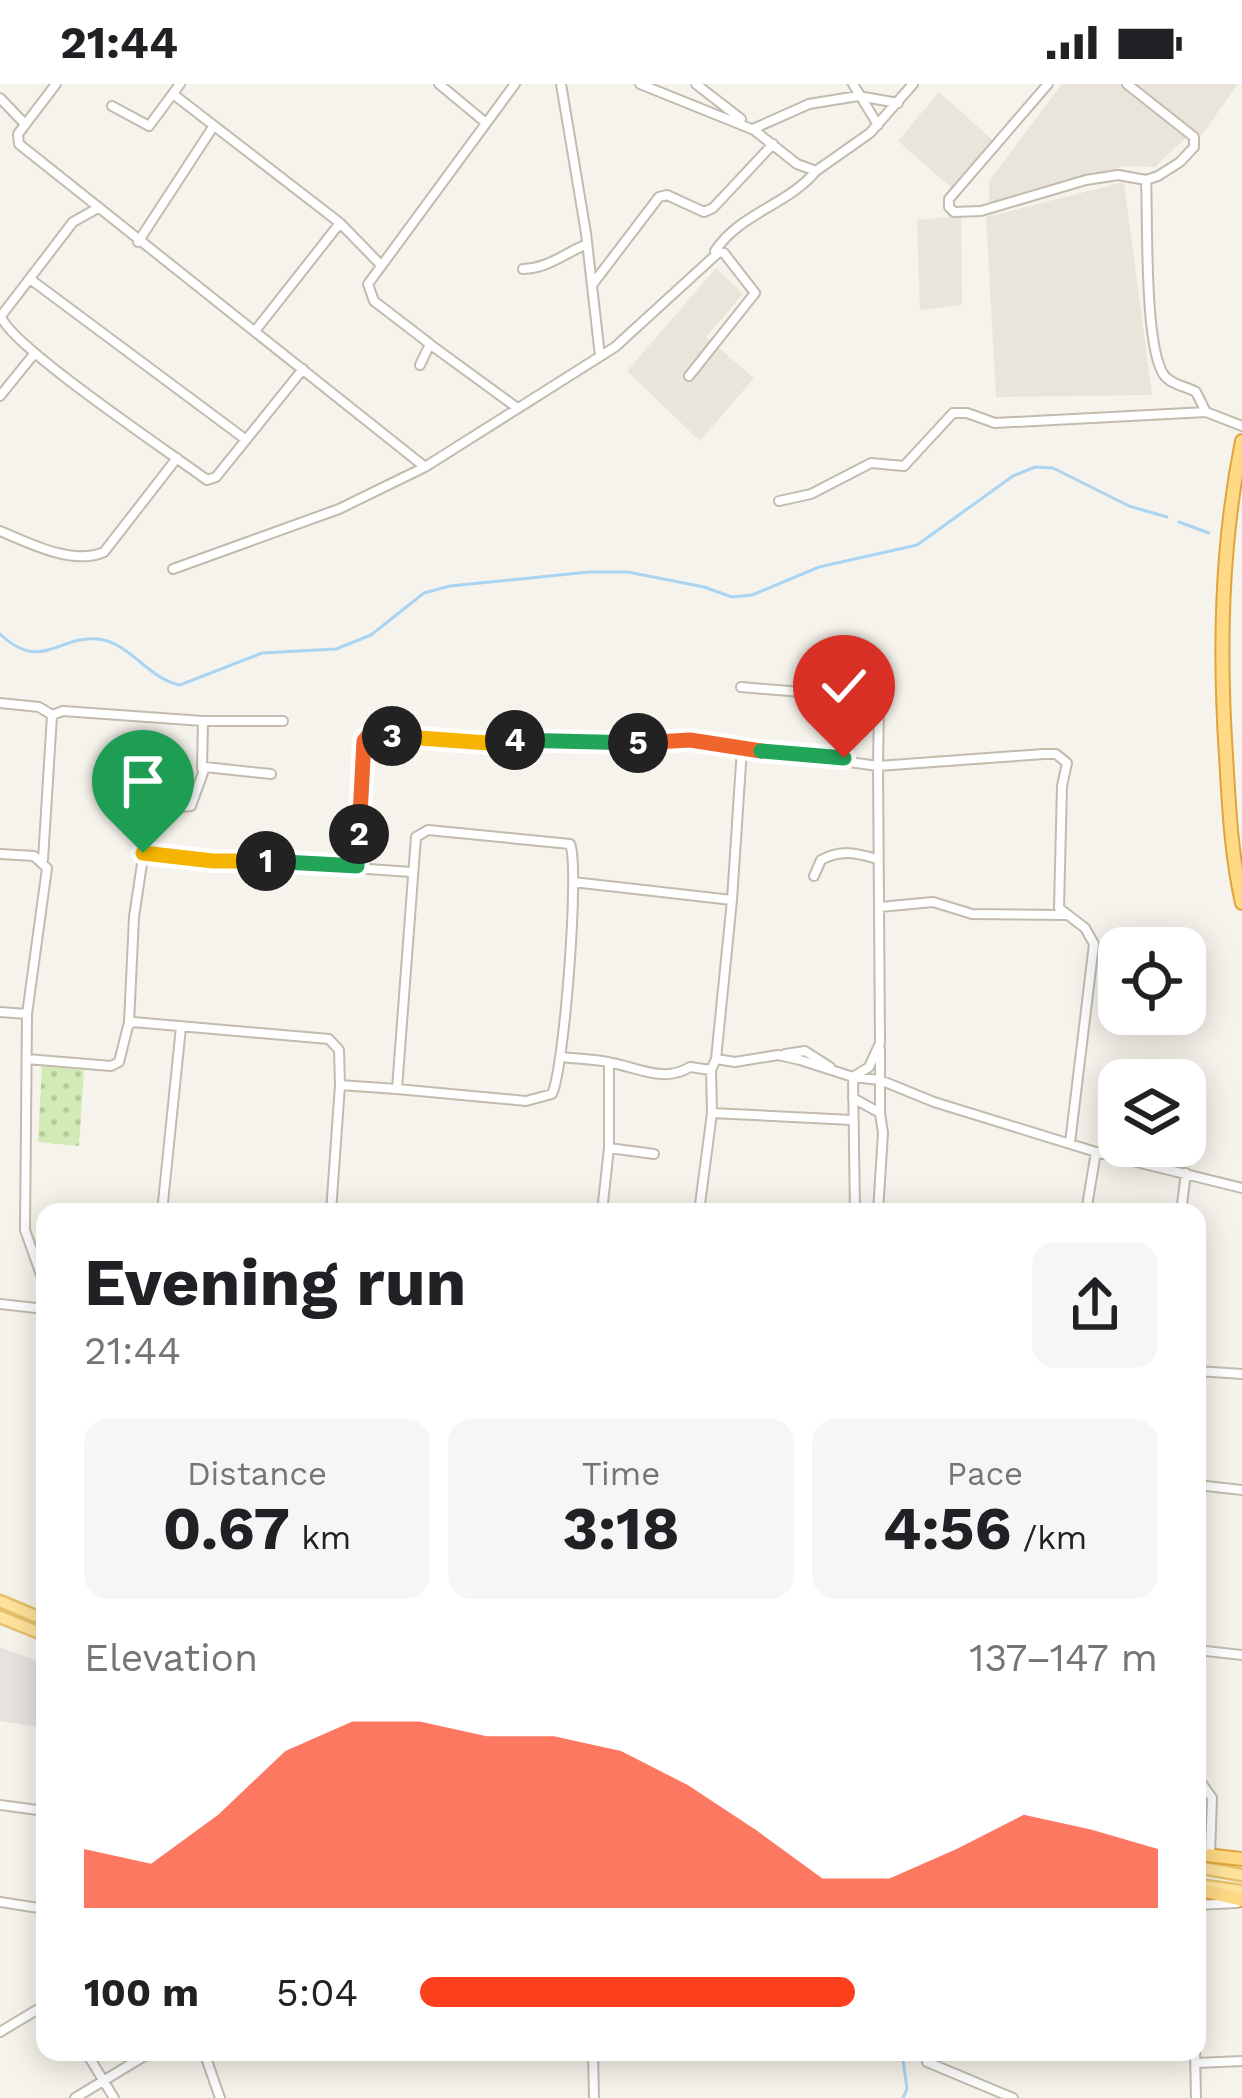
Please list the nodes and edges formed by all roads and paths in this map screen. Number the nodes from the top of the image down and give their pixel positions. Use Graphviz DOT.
graph roads {
  1 [pos="56,84"];
  2 [pos="180,84"];
  3 [pos="439,84"];
  4 [pos="515,84"];
  5 [pos="561,84"];
  6 [pos="640,84"];
  7 [pos="696,84"];
  8 [pos="853,84"];
  9 [pos="913,84"];
  10 [pos="1048,84"];
  11 [pos="1127,84"];
  12 [pos="173,94"];
  13 [pos="858,96"];
  14 [pos="0,98"];
  15 [pos="899,104"];
  16 [pos="112,106"];
  17 [pos="25,123"];
  18 [pos="486,123"];
  19 [pos="878,125"];
  20 [pos="213,127"];
  21 [pos="754,130"];
  22 [pos="773,144"];
  23 [pos="816,171"];
  24 [pos="1146,180"];
  25 [pos="98,208"];
  26 [pos="340,223"];
  27 [pos="137,242"];
  28 [pos="587,244"];
  29 [pos="713,255"];
  30 [pos="380,264"];
  31 [pos="523,269"];
  32 [pos="30,279"];
  33 [pos="592,285"];
  34 [pos="255,332"];
  35 [pos="430,344"];
  36 [pos="34,355"];
  37 [pos="600,356"];
  38 [pos="421,365"];
  39 [pos="303,369"];
  40 [pos="689,376"];
  41 [pos="0,396"];
  42 [pos="517,407"];
  43 [pos="1206,412"];
  44 [pos="1242,426"];
  45 [pos="245,439"];
  46 [pos="1242,442"];
  47 [pos="177,458"];
  48 [pos="425,467"];
  49 [pos="779,501"];
  50 [pos="0,531"];
  51 [pos="173,569"];
  52 [pos="741,687"];
  53 [pos="0,703"];
  54 [pos="52,715"];
  55 [pos="202,721"];
  56 [pos="284,722"];
  57 [pos="742,748"];
  58 [pos="878,766"];
  59 [pos="202,768"];
  60 [pos="271,774"];
  61 [pos="143,853"];
  62 [pos="0,854"];
  63 [pos="43,860"];
  64 [pos="878,860"];
  65 [pos="357,866"];
  66 [pos="411,872"];
  67 [pos="814,876"];
  68 [pos="573,882"];
  69 [pos="732,900"];
  70 [pos="1242,903"];
  71 [pos="880,907"];
  72 [pos="1065,915"];
  73 [pos="0,1012"];
  74 [pos="27,1014"];
  75 [pos="129,1023"];
  76 [pos="181,1027"];
  77 [pos="880,1042"];
  78 [pos="561,1057"];
  79 [pos="27,1059"];
  80 [pos="716,1059"];
  81 [pos="609,1062"];
  82 [pos="711,1070"];
  83 [pos="853,1078"];
  84 [pos="880,1080"];
  85 [pos="340,1085"];
  86 [pos="398,1089"];
  87 [pos="852,1098"];
  88 [pos="712,1113"];
  89 [pos="880,1113"];
  90 [pos="852,1120"];
  91 [pos="1070,1143"];
  92 [pos="609,1148"];
  93 [pos="1096,1151"];
  94 [pos="654,1154"];
  95 [pos="1186,1173"];
  96 [pos="1242,1188"];
  97 [pos="163,1203"];
  98 [pos="332,1203"];
  99 [pos="603,1203"];
  100 [pos="700,1203"];
  101 [pos="855,1203"];
  102 [pos="879,1203"];
  103 [pos="1087,1203"];
  104 [pos="1182,1203"];
  105 [pos="36,1261"];
  106 [pos="0,1304"];
  107 [pos="36,1308"];
  108 [pos="1206,1372"];
  109 [pos="1242,1374"];
  110 [pos="1206,1486"];
  111 [pos="1242,1490"];
  112 [pos="0,1601"];
  113 [pos="36,1616"];
  114 [pos="0,1617"];
  115 [pos="36,1631"];
  116 [pos="1206,1651"];
  117 [pos="1242,1655"];
  118 [pos="1206,1790"];
  119 [pos="0,1805"];
  120 [pos="36,1810"];
  121 [pos="1206,1836"];
  122 [pos="1206,1855"];
  123 [pos="1242,1859"];
  124 [pos="1206,1869"];
  125 [pos="1242,1875"];
  126 [pos="1206,1889"];
  127 [pos="1242,1898"];
  128 [pos="0,1902"];
  129 [pos="1206,1904"];
  130 [pos="36,1908"];
  131 [pos="36,2010"];
  132 [pos="0,2032"];
  133 [pos="1206,2059"];
  134 [pos="92,2061"];
  135 [pos="136,2061"];
  136 [pos="207,2061"];
  137 [pos="593,2061"];
  138 [pos="1196,2061"];
  139 [pos="1242,2061"];
  140 [pos="927,2062"];
  141 [pos="104,2080"];
  142 [pos="74,2098"];
  143 [pos="114,2098"];
  144 [pos="220,2098"];
  145 [pos="595,2098"];
  146 [pos="1013,2098"];
  147 [pos="1196,2098"];
  1 -- 17 [label="street"];
  2 -- 12 [label="street"];
  3 -- 18 [label="street"];
  4 -- 18 [label="street"];
  5 -- 28 [label="street"];
  6 -- 21 [label="street"];
  7 -- 21 [label="street"];
  8 -- 13 [label="street"];
  9 -- 15 [label="street"];
  10 -- 24 [label="street"];
  11 -- 24 [label="street"];
  12 -- 16 [label="street"];
  12 -- 20 [label="street"];
  13 -- 15 [label="street"];
  13 -- 19 [label="street"];
  13 -- 21 [label="street"];
  14 -- 17 [label="street"];
  15 -- 19 [label="street"];
  17 -- 25 [label="street"];
  18 -- 30 [label="street"];
  19 -- 23 [label="street"];
  20 -- 26 [label="street"];
  20 -- 27 [label="street"];
  21 -- 22 [label="street"];
  22 -- 23 [label="street"];
  22 -- 33 [label="street"];
  23 -- 29 [label="street"];
  24 -- 43 [label="street"];
  25 -- 27 [label="street"];
  25 -- 32 [label="street"];
  26 -- 30 [label="street"];
  26 -- 34 [label="street"];
  27 -- 34 [label="street"];
  28 -- 31 [label="street"];
  28 -- 33 [label="street"];
  29 -- 37 [label="street"];
  29 -- 40 [label="street"];
  30 -- 35 [label="street"];
  32 -- 36 [label="street"];
  32 -- 45 [label="street"];
  33 -- 37 [label="street"];
  34 -- 39 [label="street"];
  35 -- 38 [label="street"];
  35 -- 42 [label="street"];
  36 -- 41 [label="street"];
  36 -- 47 [label="street"];
  37 -- 42 [label="street"];
  39 -- 45 [label="street"];
  39 -- 48 [label="street"];
  42 -- 48 [label="street"];
  43 -- 44 [label="street"];
  43 -- 49 [label="street"];
  45 -- 47 [label="street"];
  46 -- 70 [label="highway"];
  47 -- 50 [label="street"];
  48 -- 51 [label="street"];
  52 -- 58 [label="street"];
  53 -- 54 [label="street"];
  54 -- 55 [label="street"];
  54 -- 63 [label="street"];
  55 -- 56 [label="street"];
  55 -- 59 [label="street"];
  57 -- 58 [label="street"];
  57 -- 65 [label="street"];
  57 -- 69 [label="street"];
  58 -- 64 [label="street"];
  58 -- 72 [label="street"];
  59 -- 60 [label="street"];
  59 -- 61 [label="street"];
  61 -- 65 [label="street"];
  61 -- 75 [label="street"];
  62 -- 63 [label="street"];
  63 -- 74 [label="street"];
  64 -- 67 [label="street"];
  64 -- 71 [label="street"];
  65 -- 66 [label="street"];
  66 -- 68 [label="street"];
  66 -- 86 [label="street"];
  68 -- 69 [label="street"];
  68 -- 78 [label="street"];
  69 -- 80 [label="street"];
  71 -- 72 [label="street"];
  71 -- 77 [label="street"];
  72 -- 91 [label="street"];
  73 -- 74 [label="street"];
  74 -- 79 [label="street"];
  75 -- 76 [label="street"];
  75 -- 79 [label="street"];
  76 -- 85 [label="street"];
  76 -- 97 [label="street"];
  77 -- 83 [label="street"];
  77 -- 84 [label="street"];
  78 -- 81 [label="street"];
  78 -- 86 [label="street"];
  79 -- 105 [label="street"];
  80 -- 82 [label="street"];
  80 -- 83 [label="street"];
  81 -- 82 [label="street"];
  81 -- 92 [label="street"];
  82 -- 88 [label="street"];
  83 -- 84 [label="street"];
  83 -- 87 [label="street"];
  84 -- 89 [label="street"];
  84 -- 91 [label="street"];
  85 -- 86 [label="street"];
  85 -- 98 [label="street"];
  87 -- 89 [label="street"];
  87 -- 90 [label="street"];
  88 -- 90 [label="street"];
  88 -- 100 [label="street"];
  89 -- 102 [label="street"];
  90 -- 101 [label="street"];
  91 -- 93 [label="street"];
  92 -- 94 [label="street"];
  92 -- 99 [label="street"];
  93 -- 95 [label="street"];
  93 -- 103 [label="street"];
  95 -- 96 [label="street"];
  95 -- 104 [label="street"];
  106 -- 107 [label="street"];
  108 -- 109 [label="street"];
  110 -- 111 [label="street"];
  112 -- 113 [label="main road"];
  114 -- 115 [label="main road"];
  116 -- 117 [label="street"];
  118 -- 121 [label="street"];
  119 -- 120 [label="street"];
  122 -- 123 [label="highway"];
  124 -- 125 [label="main road"];
  126 -- 127 [label="highway"];
  127 -- 129 [label="street"];
  128 -- 130 [label="street"];
  131 -- 132 [label="street"];
  133 -- 139 [label="street"];
  134 -- 141 [label="street"];
  135 -- 141 [label="street"];
  136 -- 144 [label="street"];
  137 -- 145 [label="street"];
  138 -- 147 [label="street"];
  140 -- 146 [label="street"];
  141 -- 142 [label="street"];
  141 -- 143 [label="street"];
}
